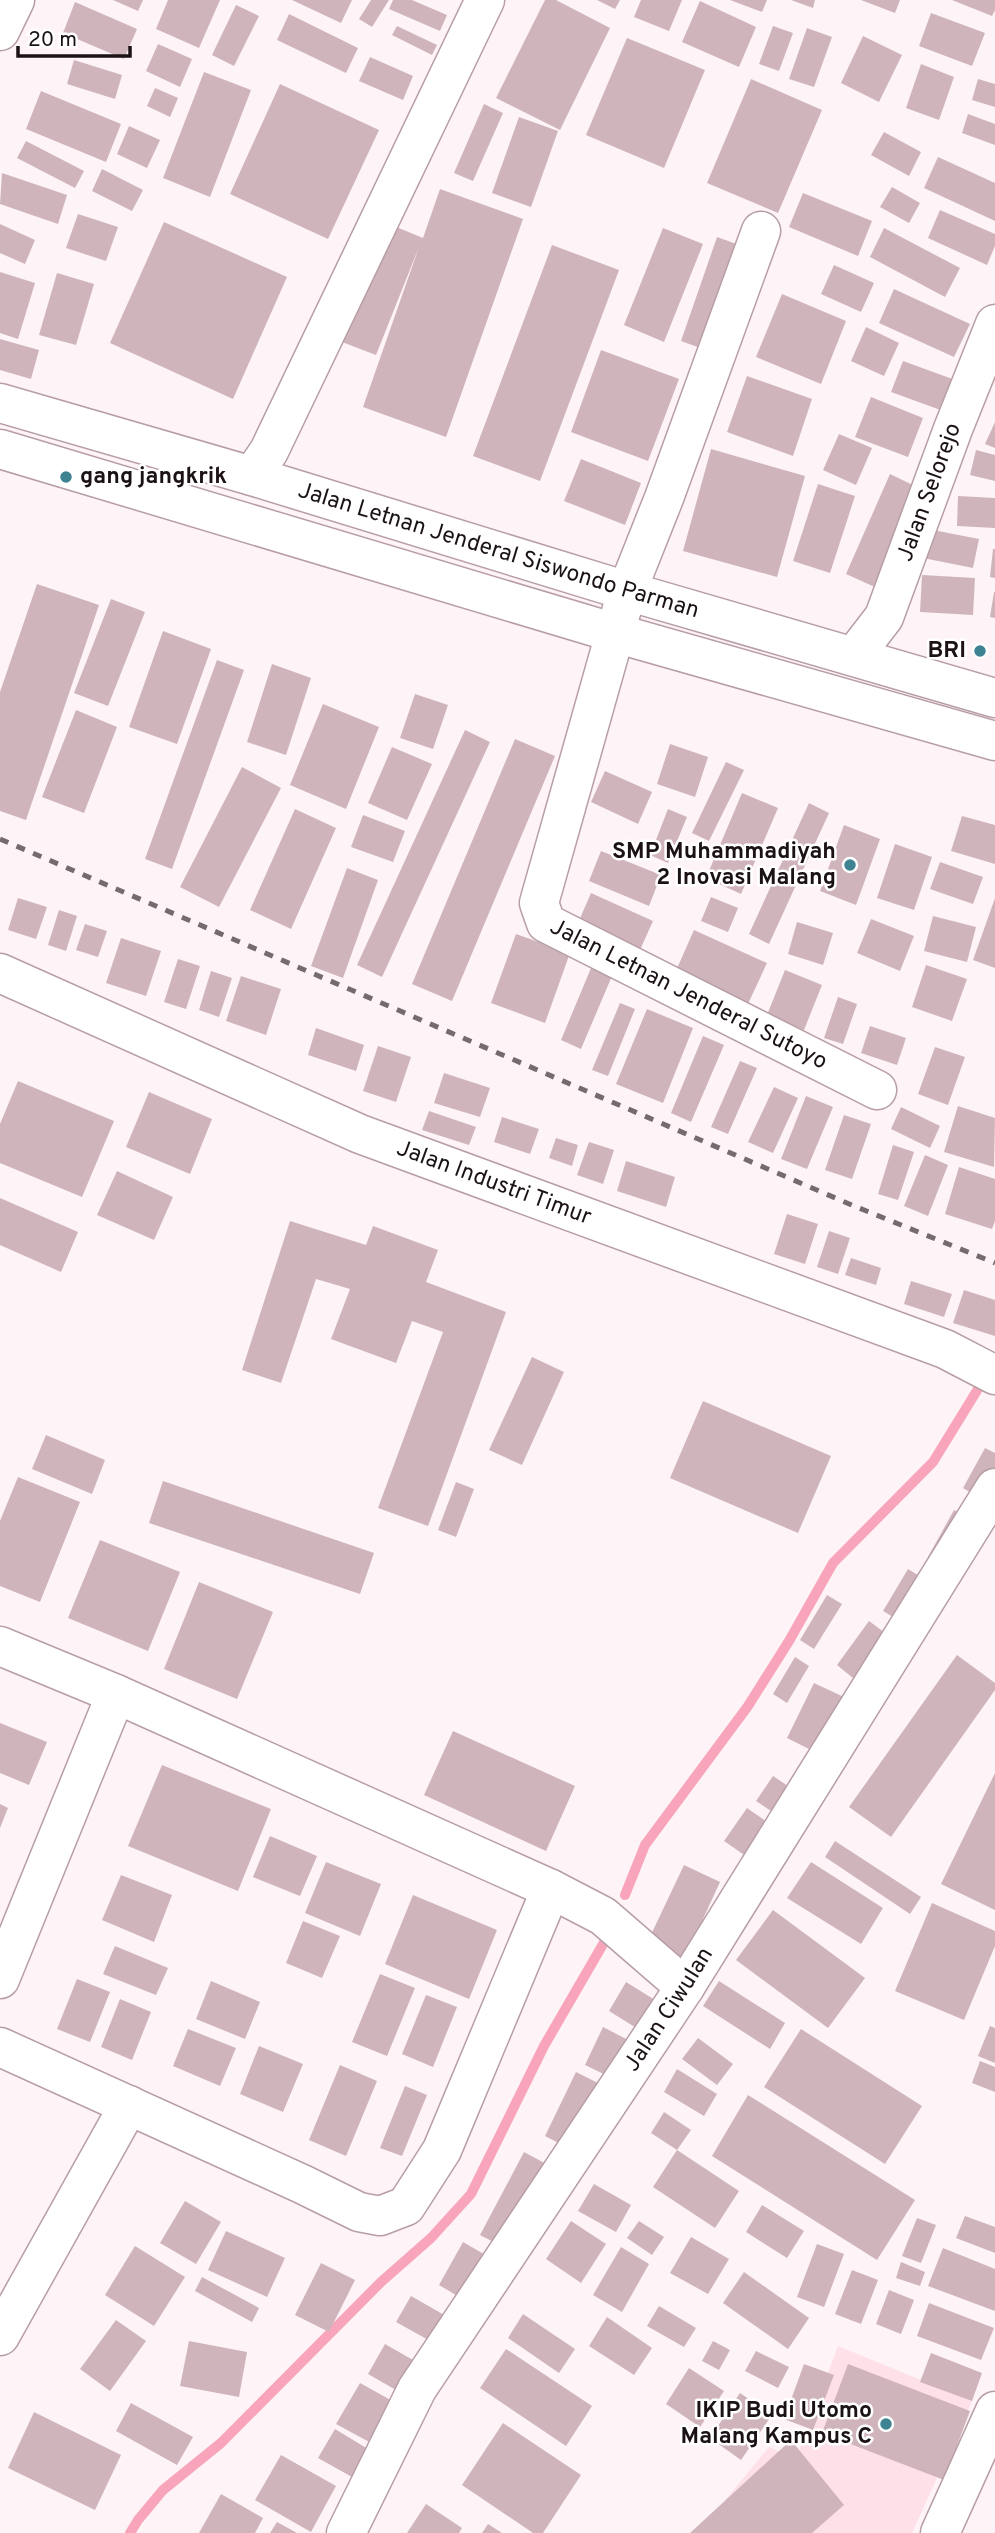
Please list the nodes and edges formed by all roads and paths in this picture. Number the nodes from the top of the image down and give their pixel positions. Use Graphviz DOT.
graph roads {
  1 [pos="15,0"];
  2 [pos="485,0"];
  3 [pos="0,31"];
  4 [pos="761,231"];
  5 [pos="995,324"];
  6 [pos="0,403"];
  7 [pos="0,449"];
  8 [pos="252,477"];
  9 [pos="461,541"];
  10 [pos="446,582"];
  11 [pos="627,591"];
  12 [pos="615,632"];
  13 [pos="855,656"];
  14 [pos="995,698"];
  15 [pos="995,741"];
  16 [pos="0,973"];
  17 [pos="877,1090"];
  18 [pos="982,1367"];
  19 [pos="995,1488"];
  20 [pos="0,1646"];
  21 [pos="116,1694"];
  22 [pos="551,1889"];
  23 [pos="0,1979"];
  24 [pos="685,1987"];
  25 [pos="0,2048"];
  26 [pos="129,2105"];
  27 [pos="0,2336"];
  28 [pos="995,2411"];
  29 [pos="346,2533"];
  30 [pos="940,2533"];
  1 -- 3 [label="street"];
  2 -- 8 [label="street"];
  4 -- 11 [label="street, Jalan Letnan Jenderal Sutoyo"];
  5 -- 13 [label="street, Jalan Selorejo"];
  6 -- 8 [label="street, Jalan Letnan Jenderal Siswondo Parman"];
  7 -- 10 [label="street, Jalan Letnan Jenderal Siswondo Parman"];
  8 -- 9 [label="street, Jalan Letnan Jenderal Siswondo Parman"];
  9 -- 10 [label="street"];
  9 -- 11 [label="street, Jalan Letnan Jenderal Siswondo Parman"];
  10 -- 12 [label="street, Jalan Letnan Jenderal Siswondo Parman"];
  11 -- 12 [label="street, Jalan Letnan Jenderal Sutoyo"];
  11 -- 13 [label="street, Jalan Letnan Jenderal Siswondo Parman"];
  12 -- 15 [label="street, Jalan Letnan Jenderal Siswondo Parman"];
  12 -- 17 [label="street, Jalan Letnan Jenderal Sutoyo"];
  13 -- 14 [label="street, Jalan Letnan Jenderal Siswondo Parman"];
  16 -- 18 [label="street, Jalan Industri Timur"];
  19 -- 24 [label="street, Jalan Ciwulan"];
  20 -- 21 [label="street"];
  21 -- 22 [label="street"];
  21 -- 23 [label="street"];
  22 -- 24 [label="street"];
  22 -- 26 [label="street"];
  24 -- 29 [label="street, Jalan Ciwulan"];
  25 -- 26 [label="street"];
  26 -- 27 [label="street"];
  28 -- 30 [label="street"];
}
